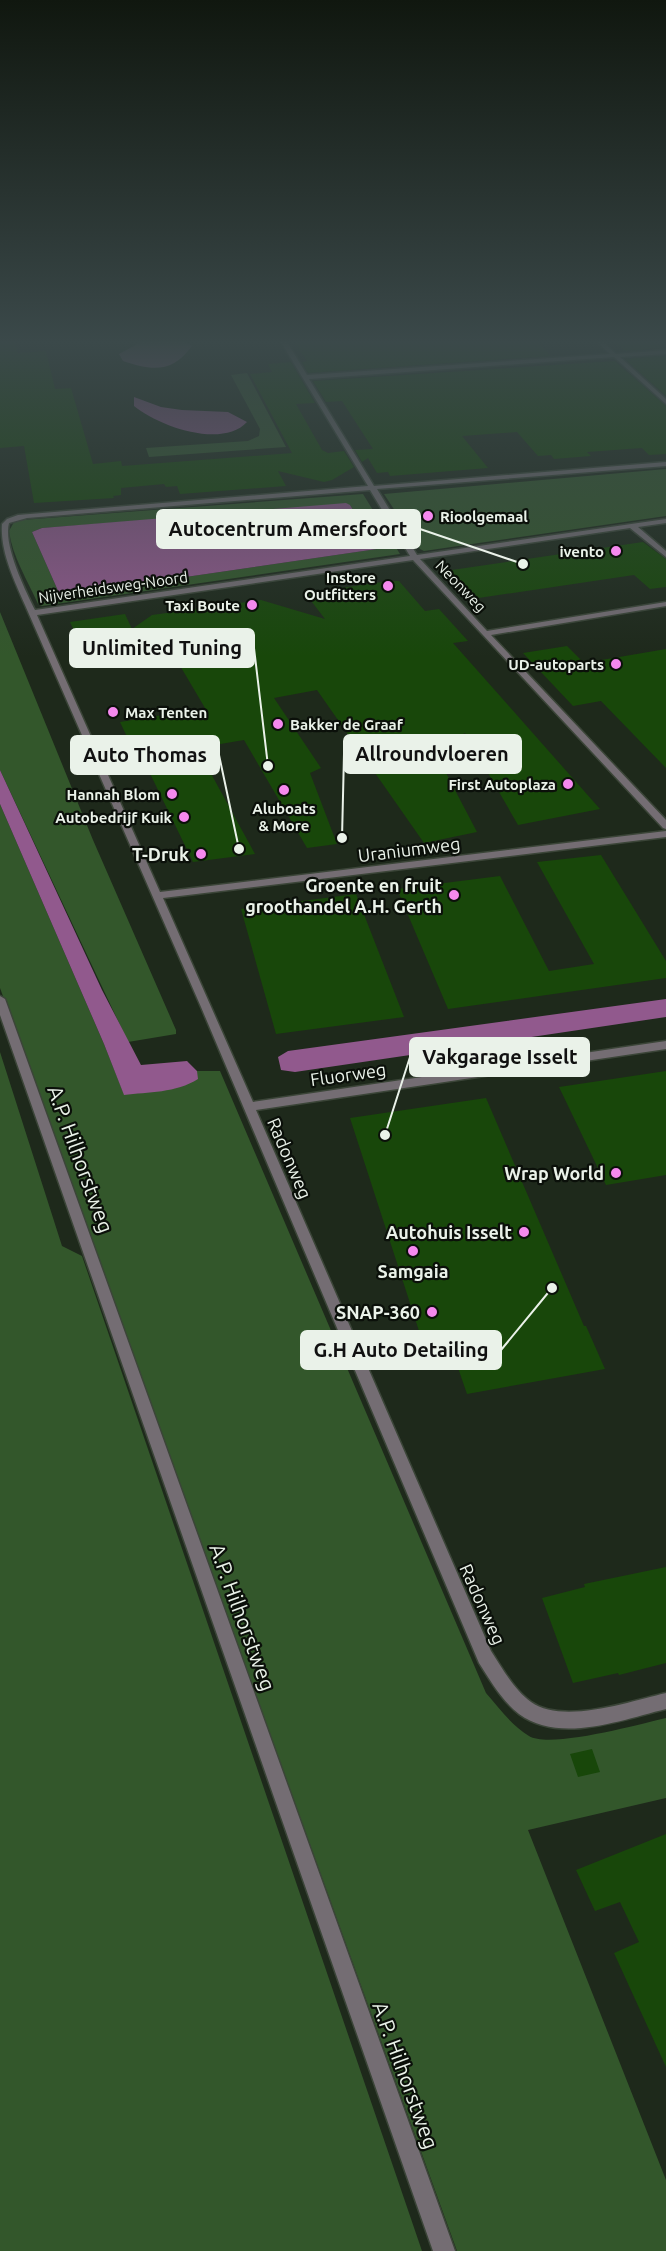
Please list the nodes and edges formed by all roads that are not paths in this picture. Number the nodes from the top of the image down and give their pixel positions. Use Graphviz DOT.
graph roads {
  1 [pos="349,447"];
  2 [pos="666,464"];
  3 [pos="373,488"];
  4 [pos="666,521"];
  5 [pos="632,526"];
  6 [pos="666,555"];
  7 [pos="415,558"];
  8 [pos="666,604"];
  9 [pos="32,613"];
  10 [pos="488,633"];
  11 [pos="666,826"];
  12 [pos="666,834"];
  13 [pos="156,896"];
  14 [pos="0,999"];
  15 [pos="666,1045"];
  16 [pos="248,1107"];
  17 [pos="666,1701"];
  18 [pos="444,2251"];
  1 -- 3 [label="street, Neonweg"];
  2 -- 3 [label="street, Nijverheidsweg-Noord"];
  3 -- 7 [label="street, Neonweg"];
  3 -- 9 [label="street, Nijverheidsweg-Noord"];
  4 -- 5 [label="street, Nijverheidsweg-Noord"];
  5 -- 6 [label="street"];
  5 -- 7 [label="street, Nijverheidsweg-Noord"];
  7 -- 9 [label="street, Nijverheidsweg-Noord"];
  7 -- 10 [label="street, Neonweg"];
  8 -- 10 [label="street, Neonweg"];
  9 -- 13 [label="street, Radonweg"];
  10 -- 11 [label="street, Neonweg"];
  12 -- 13 [label="street, Uraniumweg"];
  13 -- 16 [label="street, Radonweg"];
  14 -- 18 [label="street, A.P. Hilhorstweg"];
  15 -- 16 [label="street, Fluorweg"];
  16 -- 17 [label="street, Radonweg"];
}
